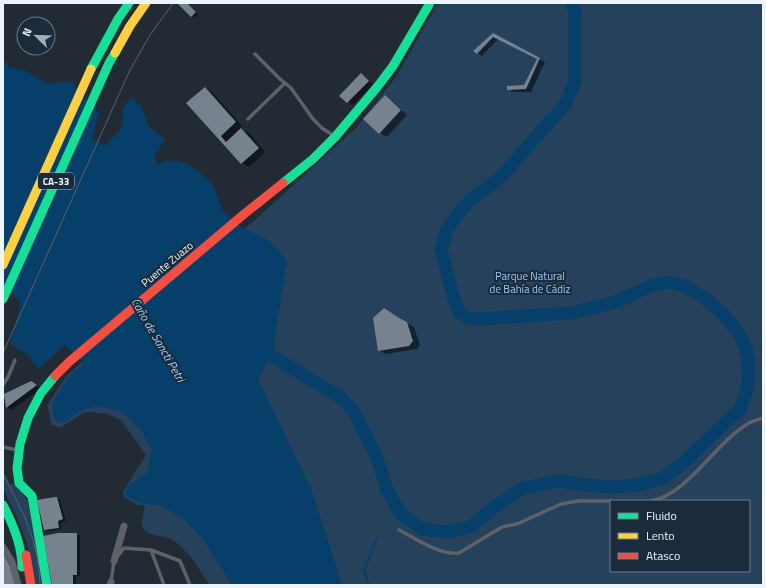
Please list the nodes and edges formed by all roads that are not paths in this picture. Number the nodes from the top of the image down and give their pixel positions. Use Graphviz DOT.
graph roads {
  1 [pos="129,3"];
  2 [pos="146,3"];
  3 [pos="430,3"];
  4 [pos="255,54"];
  5 [pos="286,83"];
  6 [pos="248,119"];
  7 [pos="335,137"];
  8 [pos="3,265"];
  9 [pos="3,300"];
  10 [pos="15,360"];
  11 [pos="3,385"];
  12 [pos="763,418"];
  13 [pos="3,447"];
  14 [pos="18,450"];
  15 [pos="3,495"];
  16 [pos="656,500"];
  17 [pos="610,501"];
  18 [pos="3,505"];
  19 [pos="124,526"];
  20 [pos="399,530"];
  21 [pos="7,535"];
  22 [pos="3,547"];
  23 [pos="151,550"];
  24 [pos="114,561"];
  25 [pos="22,567"];
  26 [pos="111,584"];
  27 [pos="18,585"];
  28 [pos="25,585"];
  29 [pos="31,585"];
  30 [pos="47,585"];
  31 [pos="164,585"];
  32 [pos="190,585"];
  1 -- 8 [label="main road, CA-33"];
  2 -- 9 [label="main road, CA-33"];
  3 -- 7 [label="main road, Puente Zuazo"];
  4 -- 5 [label="lane"];
  5 -- 6 [label="lane"];
  5 -- 7 [label="lane"];
  7 -- 14 [label="main road, Puente Zuazo"];
  10 -- 11 [label="lane"];
  12 -- 16 [label="lane"];
  13 -- 14 [label="lane"];
  14 -- 30 [label="main road, Puente Zuazo"];
  15 -- 29 [label="main road"];
  17 -- 20 [label="lane"];
  18 -- 25 [label="main road"];
  19 -- 24 [label="street"];
  21 -- 25 [label="main road"];
  22 -- 27 [label="street"];
  23 -- 24 [label="lane"];
  23 -- 31 [label="lane"];
  23 -- 32 [label="lane"];
  24 -- 26 [label="lane"];
  25 -- 28 [label="main road"];
}
